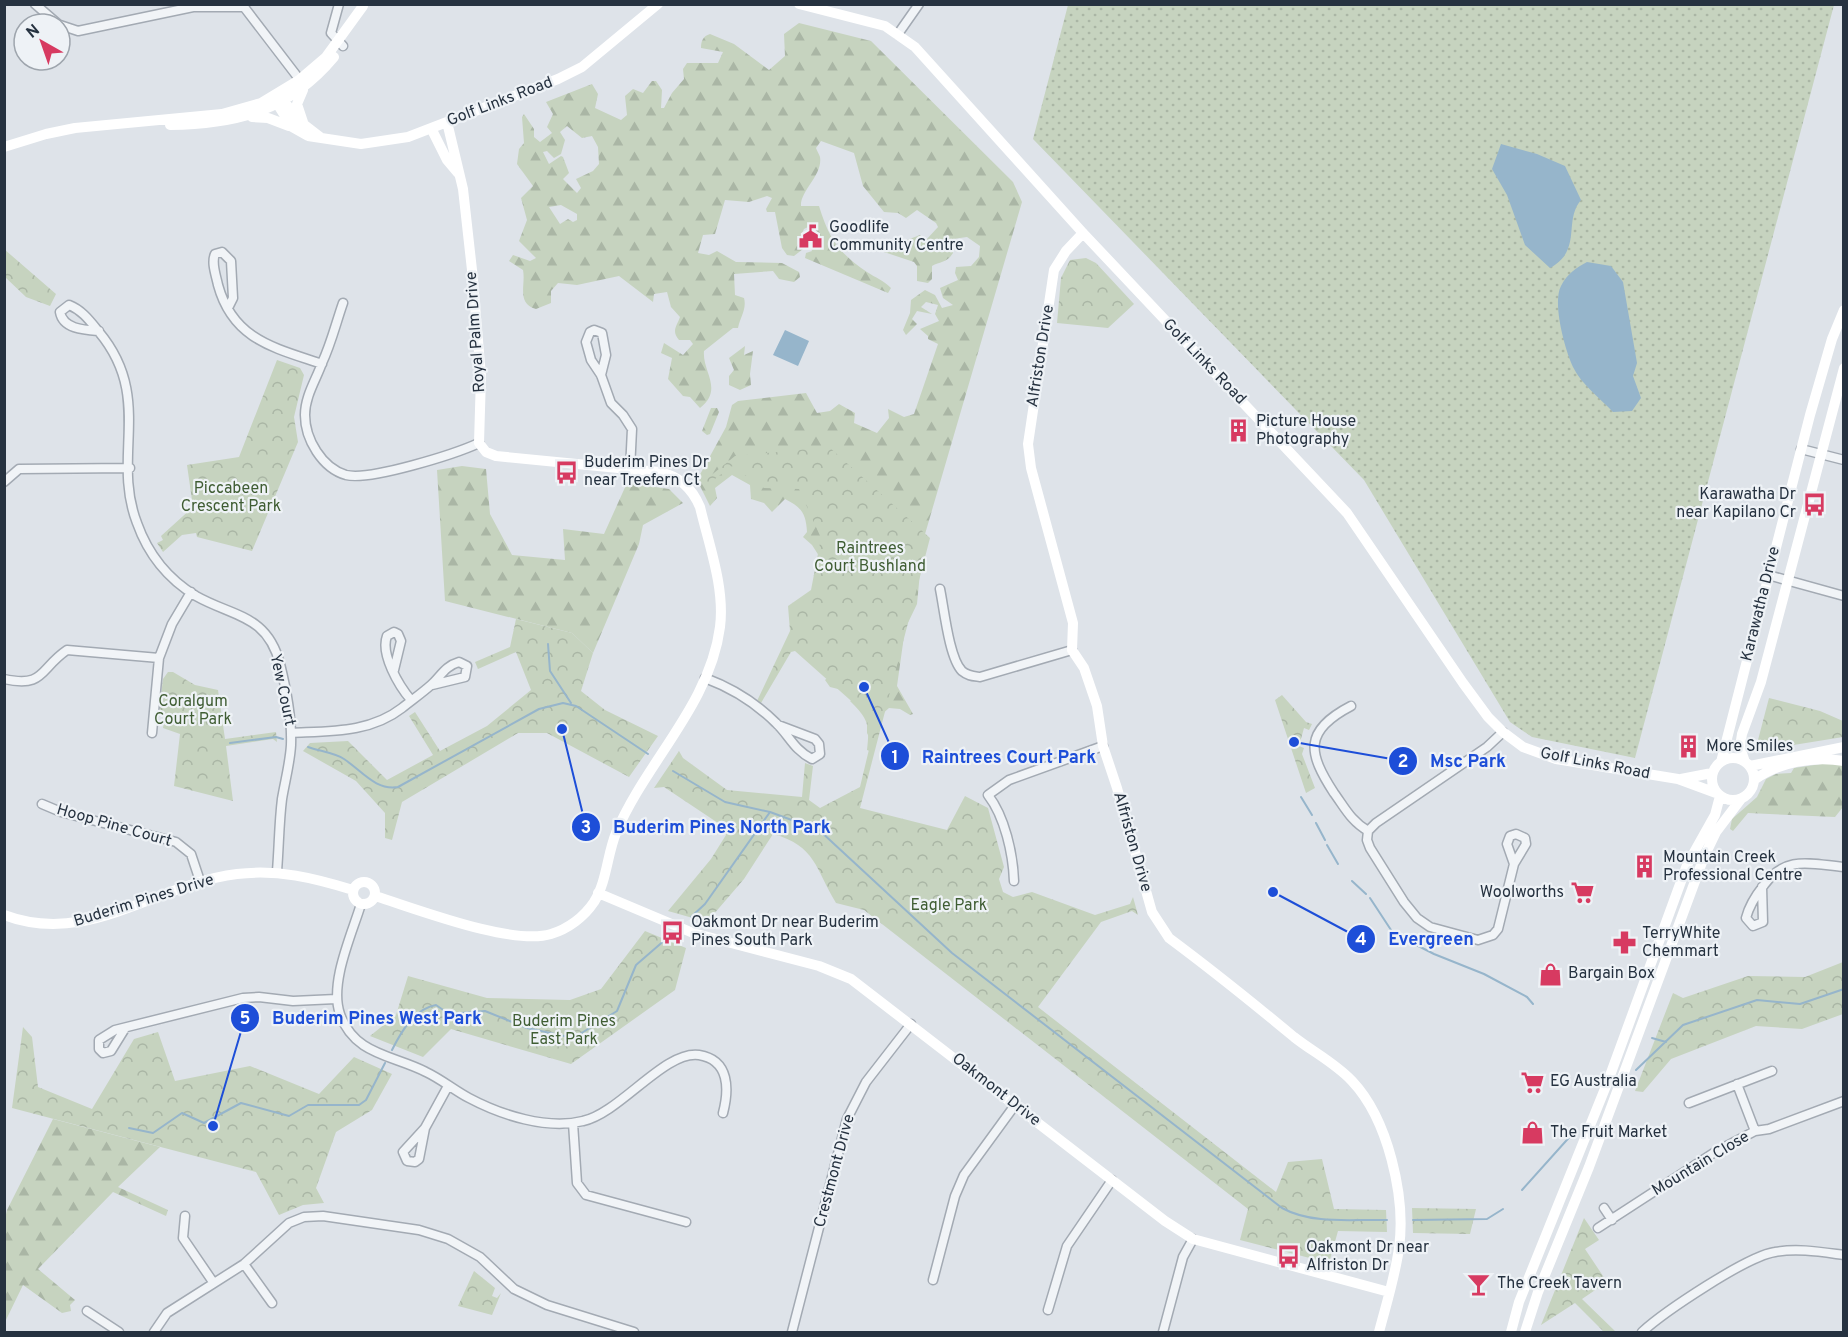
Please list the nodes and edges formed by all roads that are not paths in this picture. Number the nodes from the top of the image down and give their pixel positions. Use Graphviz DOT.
graph roads {
  1 [pos="339,4"];
  2 [pos="658,4"];
  3 [pos="799,4"];
  4 [pos="919,4"];
  5 [pos="363,5"];
  6 [pos="72,29"];
  7 [pos="898,34"];
  8 [pos="341,44"];
  9 [pos="302,83"];
  10 [pos="278,99"];
  11 [pos="244,117"];
  12 [pos="447,122"];
  13 [pos="136,124"];
  14 [pos="306,126"];
  15 [pos="292,127"];
  16 [pos="431,128"];
  17 [pos="320,137"];
  18 [pos="4,147"];
  19 [pos="458,174"];
  20 [pos="1083,233"];
  21 [pos="343,303"];
  22 [pos="229,306"];
  23 [pos="1844,310"];
  24 [pos="99,331"];
  25 [pos="322,364"];
  26 [pos="1844,368"];
  27 [pos="601,375"];
  28 [pos="479,444"];
  29 [pos="1801,449"];
  30 [pos="1821,455"];
  31 [pos="1844,460"];
  32 [pos="130,468"];
  33 [pos="630,470"];
  34 [pos="4,482"];
  35 [pos="1768,575"];
  36 [pos="1788,581"];
  37 [pos="940,589"];
  38 [pos="191,592"];
  39 [pos="1844,596"];
  40 [pos="1072,650"];
  41 [pos="159,658"];
  42 [pos="394,670"];
  43 [pos="705,678"];
  44 [pos="4,679"];
  45 [pos="432,685"];
  46 [pos="411,700"];
  47 [pos="1351,706"];
  48 [pos="778,725"];
  49 [pos="1503,732"];
  50 [pos="152,733"];
  51 [pos="291,733"];
  52 [pos="1103,746"];
  53 [pos="1844,747"];
  54 [pos="1844,761"];
  55 [pos="1721,762"];
  56 [pos="1747,764"];
  57 [pos="1712,773"];
  58 [pos="1678,780"];
  59 [pos="1754,780"];
  60 [pos="1718,794"];
  61 [pos="1741,799"];
  62 [pos="42,804"];
  63 [pos="1368,831"];
  64 [pos="1514,864"];
  65 [pos="1844,867"];
  66 [pos="277,871"];
  67 [pos="200,881"];
  68 [pos="1014,881"];
  69 [pos="1762,887"];
  70 [pos="353,890"];
  71 [pos="598,893"];
  72 [pos="375,896"];
  73 [pos="361,904"];
  74 [pos="4,915"];
  75 [pos="336,999"];
  76 [pos="911,1024"];
  77 [pos="124,1030"];
  78 [pos="1773,1071"];
  79 [pos="1737,1084"];
  80 [pos="448,1086"];
  81 [pos="1844,1101"];
  82 [pos="1689,1102"];
  83 [pos="1015,1105"];
  84 [pos="723,1113"];
  85 [pos="573,1123"];
  86 [pos="425,1128"];
  87 [pos="1755,1131"];
  88 [pos="1112,1180"];
  89 [pos="1604,1208"];
  90 [pos="185,1216"];
  91 [pos="1612,1220"];
  92 [pos="686,1222"];
  93 [pos="1598,1228"];
  94 [pos="1193,1239"];
  95 [pos="1844,1255"];
  96 [pos="244,1264"];
  97 [pos="933,1280"];
  98 [pos="213,1282"];
  99 [pos="1389,1292"];
  100 [pos="272,1303"];
  101 [pos="1048,1310"];
  102 [pos="87,1311"];
  103 [pos="120,1332"];
  104 [pos="154,1332"];
  105 [pos="634,1332"];
  106 [pos="792,1332"];
  107 [pos="1163,1332"];
  108 [pos="1379,1332"];
  109 [pos="1511,1332"];
  110 [pos="1525,1332"];
  111 [pos="1642,1332"];
  1 -- 8 [label="street"];
  2 -- 12 [label="main road, Golf Links Road"];
  3 -- 7 [label="main road, Golf Links Road"];
  4 -- 7 [label="street"];
  5 -- 8 [label="main road"];
  6 -- 9 [label="street"];
  7 -- 20 [label="main road, Golf Links Road"];
  8 -- 9 [label="main road"];
  9 -- 10 [label="main road"];
  9 -- 14 [label="main road"];
  10 -- 11 [label="main road"];
  10 -- 13 [label="main road"];
  10 -- 14 [label="main road, Golf Links Road"];
  10 -- 15 [label="main road"];
  11 -- 13 [label="main road"];
  11 -- 15 [label="main road, Golf Links Road"];
  12 -- 16 [label="main road, Golf Links Road"];
  12 -- 19 [label="main road, Royal Palm Drive"];
  13 -- 18 [label="main road"];
  14 -- 17 [label="main road, Golf Links Road"];
  15 -- 17 [label="main road, Golf Links Road"];
  16 -- 17 [label="main road, Golf Links Road"];
  16 -- 19 [label="main road, Royal Palm Drive"];
  19 -- 28 [label="main road, Royal Palm Drive"];
  20 -- 40 [label="main road, Alfriston Drive"];
  20 -- 49 [label="main road, Golf Links Road"];
  21 -- 25 [label="street"];
  22 -- 22 [label="street"];
  22 -- 25 [label="street"];
  23 -- 29 [label="main road, Karawatha Drive"];
  24 -- 32 [label="street, Yew Court"];
  25 -- 28 [label="street"];
  26 -- 30 [label="main road, Karawatha Drive"];
  27 -- 27 [label="street"];
  27 -- 33 [label="street"];
  28 -- 33 [label="main road"];
  29 -- 30 [label="street"];
  29 -- 35 [label="main road, Karawatha Drive"];
  30 -- 31 [label="street"];
  30 -- 36 [label="main road, Karawatha Drive"];
  32 -- 34 [label="street"];
  32 -- 38 [label="street, Yew Court"];
  33 -- 43 [label="main road"];
  35 -- 36 [label="street"];
  35 -- 55 [label="main road, Karawatha Drive"];
  36 -- 39 [label="street"];
  36 -- 56 [label="main road, Karawatha Drive"];
  37 -- 40 [label="street"];
  38 -- 41 [label="street"];
  38 -- 51 [label="street, Yew Court"];
  40 -- 52 [label="main road, Alfriston Drive"];
  41 -- 44 [label="street"];
  41 -- 50 [label="street"];
  42 -- 46 [label="street"];
  43 -- 48 [label="street"];
  43 -- 71 [label="main road"];
  45 -- 46 [label="street"];
  46 -- 51 [label="street"];
  47 -- 63 [label="street"];
  48 -- 48 [label="street"];
  49 -- 58 [label="main road, Golf Links Road"];
  49 -- 63 [label="street"];
  51 -- 66 [label="street, Yew Court"];
  52 -- 68 [label="street"];
  52 -- 99 [label="main road, Alfriston Drive"];
  53 -- 56 [label="main road"];
  54 -- 59 [label="main road"];
  55 -- 56 [label="main road"];
  55 -- 57 [label="main road"];
  56 -- 59 [label="main road"];
  57 -- 58 [label="main road, Golf Links Road"];
  57 -- 60 [label="main road"];
  58 -- 60 [label="main road, Golf Links Road"];
  59 -- 61 [label="main road"];
  60 -- 61 [label="main road"];
  60 -- 109 [label="main road"];
  61 -- 110 [label="main road"];
  62 -- 67 [label="street, Hoop Pine Court"];
  63 -- 64 [label="street"];
  65 -- 69 [label="street"];
  66 -- 67 [label="main road, Buderim Pines Drive"];
  66 -- 70 [label="main road, Buderim Pines Drive"];
  67 -- 74 [label="main road, Buderim Pines Drive"];
  70 -- 72 [label="main road"];
  70 -- 73 [label="main road"];
  71 -- 72 [label="main road"];
  71 -- 76 [label="main road, Oakmont Drive"];
  72 -- 73 [label="main road"];
  73 -- 75 [label="street"];
  75 -- 77 [label="street"];
  75 -- 80 [label="street"];
  76 -- 83 [label="main road, Oakmont Drive"];
  76 -- 106 [label="street, Crestmont Drive"];
  78 -- 79 [label="street"];
  79 -- 82 [label="street"];
  79 -- 87 [label="street"];
  80 -- 85 [label="street"];
  80 -- 86 [label="street"];
  81 -- 87 [label="street, Mountain Close"];
  83 -- 88 [label="main road, Oakmont Drive"];
  83 -- 97 [label="street"];
  84 -- 85 [label="street"];
  85 -- 92 [label="street"];
  87 -- 91 [label="street, Mountain Close"];
  88 -- 94 [label="main road, Oakmont Drive"];
  88 -- 101 [label="street"];
  89 -- 91 [label="street"];
  90 -- 98 [label="street"];
  91 -- 93 [label="street, Mountain Close"];
  94 -- 99 [label="main road, Oakmont Drive"];
  94 -- 107 [label="street"];
  95 -- 111 [label="street"];
  96 -- 98 [label="street"];
  96 -- 100 [label="street"];
  96 -- 105 [label="street"];
  98 -- 104 [label="street"];
  99 -- 108 [label="main road, Alfriston Drive"];
  102 -- 103 [label="street"];
}
